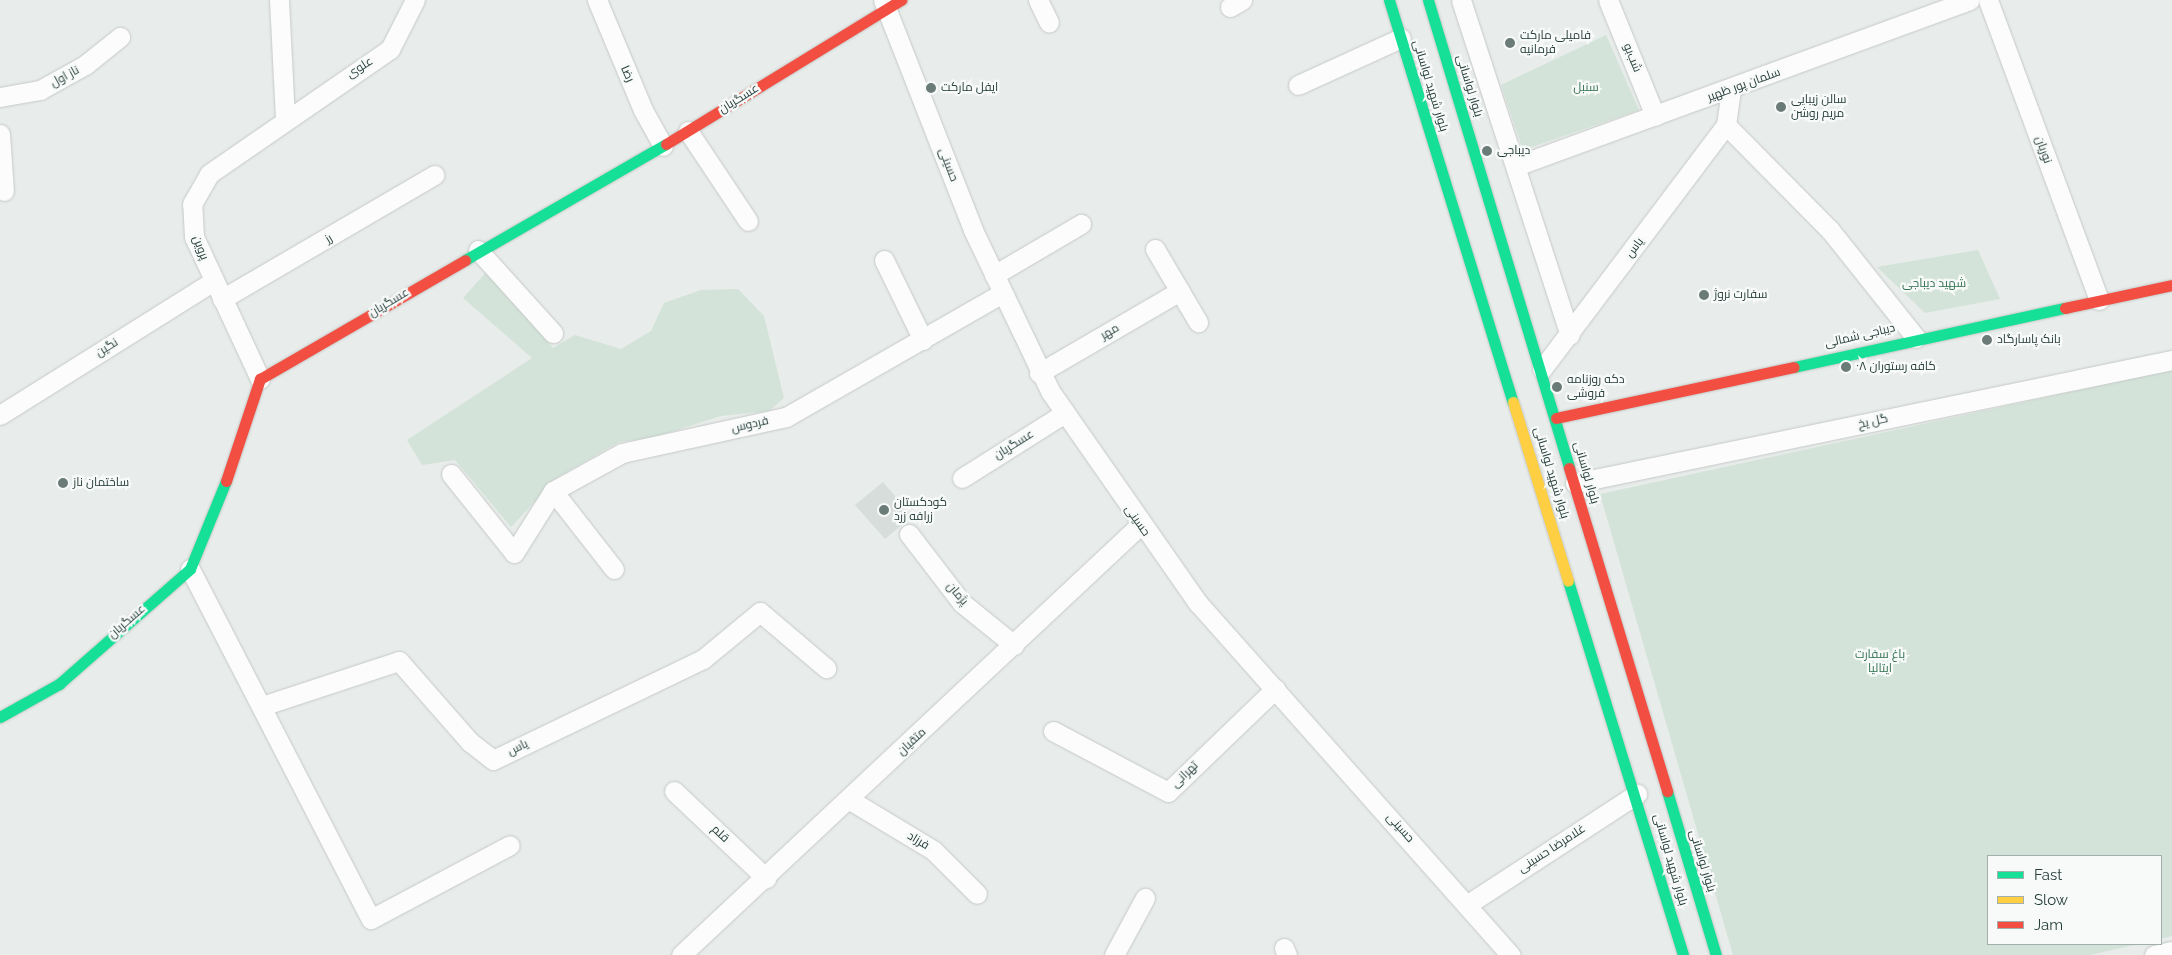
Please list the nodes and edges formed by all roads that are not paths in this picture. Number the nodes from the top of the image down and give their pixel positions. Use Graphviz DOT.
graph roads {
  1 [pos="279,0"];
  2 [pos="415,0"];
  3 [pos="597,0"];
  4 [pos="1038,0"];
  5 [pos="1389,0"];
  6 [pos="1428,0"];
  7 [pos="1461,0"];
  8 [pos="1608,0"];
  9 [pos="1970,0"];
  10 [pos="1988,0"];
  11 [pos="890,3"];
  12 [pos="1049,23"];
  13 [pos="120,37"];
  14 [pos="1401,38"];
  15 [pos="1298,85"];
  16 [pos="1731,90"];
  17 [pos="0,97"];
  18 [pos="1655,116"];
  19 [pos="285,118"];
  20 [pos="1726,125"];
  21 [pos="688,131"];
  22 [pos="0,134"];
  23 [pos="663,146"];
  24 [pos="1516,166"];
  25 [pos="434,175"];
  26 [pos="4,191"];
  27 [pos="748,221"];
  28 [pos="1081,224"];
  29 [pos="1155,249"];
  30 [pos="478,250"];
  31 [pos="884,260"];
  32 [pos="994,274"];
  33 [pos="214,281"];
  34 [pos="2172,285"];
  35 [pos="1180,292"];
  36 [pos="1001,294"];
  37 [pos="222,299"];
  38 [pos="2099,300"];
  39 [pos="1198,322"];
  40 [pos="552,333"];
  41 [pos="1570,335"];
  42 [pos="1916,338"];
  43 [pos="923,340"];
  44 [pos="2172,360"];
  45 [pos="1542,369"];
  46 [pos="1040,373"];
  47 [pos="260,379"];
  48 [pos="1065,413"];
  49 [pos="0,415"];
  50 [pos="1556,418"];
  51 [pos="451,474"];
  52 [pos="962,478"];
  53 [pos="1574,483"];
  54 [pos="552,492"];
  55 [pos="1140,525"];
  56 [pos="909,534"];
  57 [pos="190,569"];
  58 [pos="614,570"];
  59 [pos="1014,646"];
  60 [pos="826,668"];
  61 [pos="1275,689"];
  62 [pos="262,706"];
  63 [pos="0,717"];
  64 [pos="1053,731"];
  65 [pos="674,791"];
  66 [pos="1637,794"];
  67 [pos="850,800"];
  68 [pos="510,845"];
  69 [pos="766,878"];
  70 [pos="977,894"];
  71 [pos="1145,898"];
  72 [pos="1468,904"];
  73 [pos="2172,951"];
  74 [pos="681,955"];
  75 [pos="1114,955"];
  76 [pos="1511,955"];
  77 [pos="1683,955"];
  78 [pos="1716,955"];
  79 [pos="2154,955"];
  1 -- 19 [label="street"];
  2 -- 19 [label="street, علوی"];
  3 -- 23 [label="street, رضا"];
  4 -- 12 [label="street"];
  5 -- 14 [label="main road, بلوار شهید لواسانی"];
  6 -- 45 [label="main road, بلوار لواسانی"];
  7 -- 24 [label="street"];
  8 -- 18 [label="street, شب‌بو"];
  9 -- 16 [label="street, سلمان پور ظهیر"];
  10 -- 38 [label="street, نوریان"];
  11 -- 21 [label="main road, عسگریان"];
  11 -- 32 [label="street, حسینی"];
  13 -- 17 [label="street, ناز اول"];
  14 -- 15 [label="street"];
  14 -- 66 [label="main road, بلوار شهید لواسانی"];
  16 -- 18 [label="street, سلمان پور ظهیر"];
  16 -- 20 [label="street, یاس"];
  18 -- 24 [label="street, سلمان پور ظهیر"];
  19 -- 33 [label="street, پروین"];
  20 -- 41 [label="street, یاس"];
  20 -- 42 [label="street"];
  21 -- 23 [label="main road, عسگریان"];
  21 -- 27 [label="street"];
  22 -- 26 [label="street"];
  23 -- 30 [label="main road, عسگریان"];
  24 -- 41 [label="street"];
  25 -- 37 [label="street, رز"];
  28 -- 32 [label="street"];
  29 -- 35 [label="street"];
  30 -- 40 [label="street"];
  30 -- 47 [label="main road, عسگریان"];
  31 -- 43 [label="street"];
  32 -- 36 [label="street, حسینی"];
  33 -- 37 [label="street, پروین"];
  33 -- 49 [label="street, نگین"];
  34 -- 38 [label="main road, دیباجی شمالی"];
  35 -- 39 [label="street"];
  35 -- 46 [label="street, مهر"];
  36 -- 43 [label="street, فردوس"];
  36 -- 46 [label="street, حسینی"];
  37 -- 47 [label="street, پروین"];
  38 -- 42 [label="main road, دیباجی شمالی"];
  41 -- 45 [label="street, یاس"];
  42 -- 50 [label="main road, دیباجی شمالی"];
  43 -- 54 [label="street, فردوس"];
  44 -- 53 [label="street, گل یخ"];
  45 -- 50 [label="main road, بلوار لواسانی"];
  46 -- 48 [label="street, حسینی"];
  47 -- 57 [label="main road, عسگریان"];
  48 -- 52 [label="street, عسگریان"];
  48 -- 55 [label="street, حسینی"];
  50 -- 53 [label="main road, بلوار لواسانی"];
  51 -- 54 [label="street, فردوس"];
  53 -- 78 [label="main road, بلوار لواسانی"];
  54 -- 58 [label="street"];
  55 -- 59 [label="street, متقیان"];
  55 -- 61 [label="street, حسینی"];
  56 -- 59 [label="street, پژمان"];
  57 -- 62 [label="street"];
  57 -- 63 [label="main road, عسگریان"];
  59 -- 67 [label="street, متقیان"];
  60 -- 62 [label="street, یاس"];
  61 -- 64 [label="street, تهرانی"];
  61 -- 72 [label="street, حسینی"];
  62 -- 68 [label="street"];
  65 -- 69 [label="street, قلم"];
  66 -- 72 [label="street, غلامرضا حسینی"];
  66 -- 77 [label="main road, بلوار شهید لواسانی"];
  67 -- 69 [label="street, متقیان"];
  67 -- 70 [label="street, فرزاد"];
  69 -- 74 [label="street, متقیان"];
  71 -- 75 [label="street"];
  72 -- 76 [label="street, حسینی"];
  73 -- 79 [label="street"];
}
